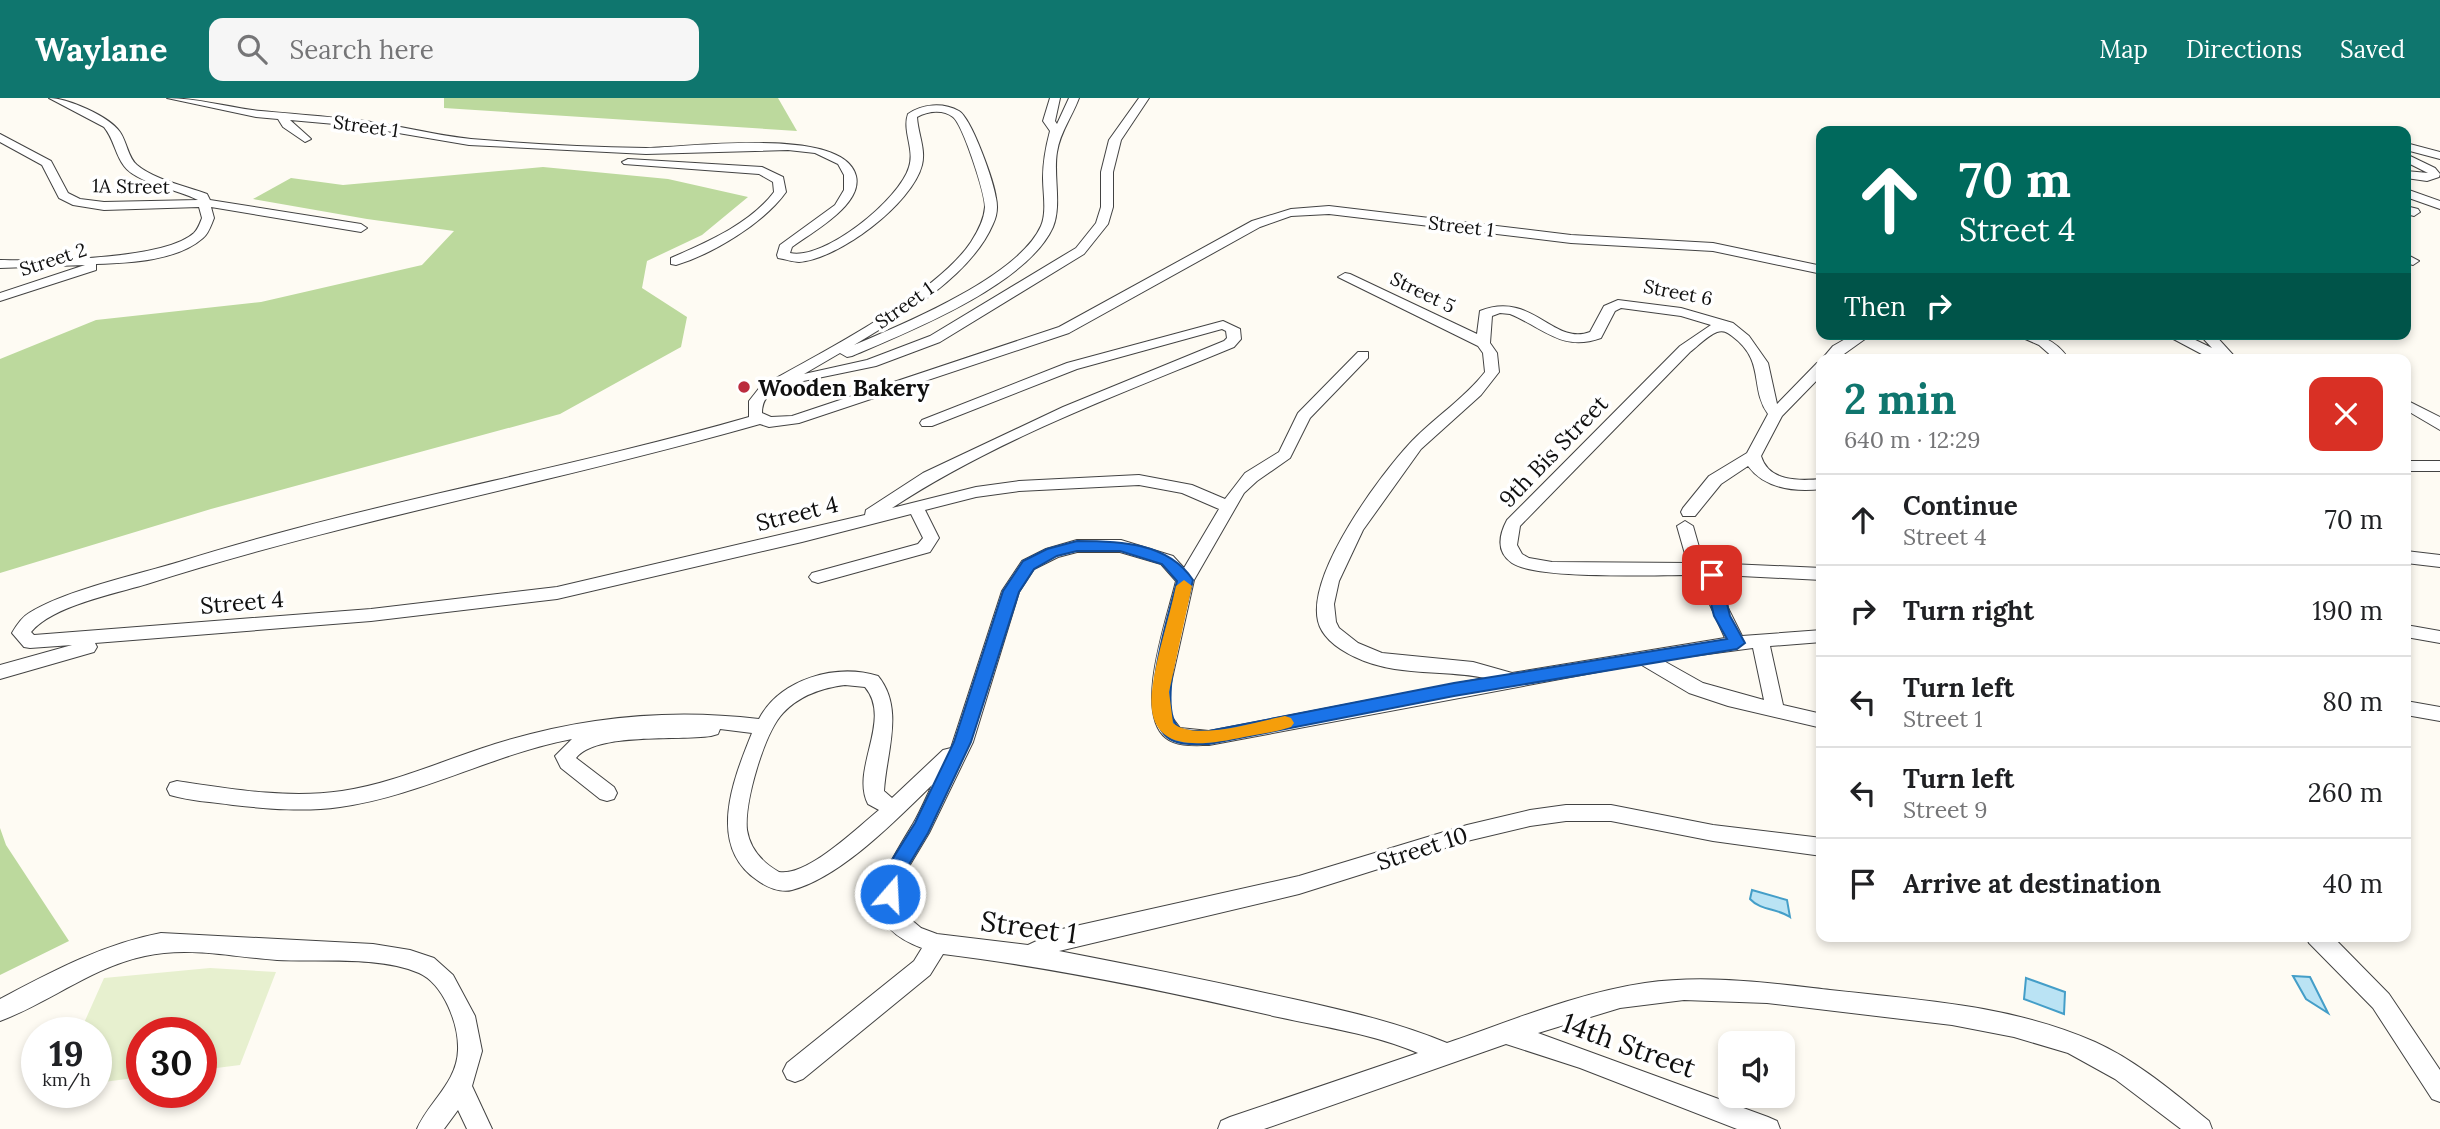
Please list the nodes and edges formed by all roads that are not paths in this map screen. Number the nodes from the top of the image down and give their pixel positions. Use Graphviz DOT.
graph roads {
  1 [pos="54,98"];
  2 [pos="172,98"];
  3 [pos="1055,98"];
  4 [pos="1073,98"];
  5 [pos="1143,98"];
  6 [pos="282,117"];
  7 [pos="1056,131"];
  8 [pos="0,137"];
  9 [pos="305,139"];
  10 [pos="558,146"];
  11 [pos="2411,147"];
  12 [pos="2440,156"];
  13 [pos="2411,160"];
  14 [pos="2411,175"];
  15 [pos="2411,195"];
  16 [pos="206,202"];
  17 [pos="2440,205"];
  18 [pos="362,228"];
  19 [pos="117,259"];
  20 [pos="676,261"];
  21 [pos="2,265"];
  22 [pos="1816,269"];
  23 [pos="1345,277"];
  24 [pos="0,297"];
  25 [pos="1728,326"];
  26 [pos="1854,340"];
  27 [pos="2038,340"];
  28 [pos="2183,340"];
  29 [pos="2212,340"];
  30 [pos="1483,343"];
  31 [pos="1834,354"];
  32 [pos="2059,354"];
  33 [pos="2213,354"];
  34 [pos="2224,354"];
  35 [pos="1363,355"];
  36 [pos="1816,372"];
  37 [pos="784,382"];
  38 [pos="2411,406"];
  39 [pos="1776,414"];
  40 [pos="2434,415"];
  41 [pos="760,419"];
  42 [pos="927,422"];
  43 [pos="2440,425"];
  44 [pos="1753,456"];
  45 [pos="2411,466"];
  46 [pos="2440,466"];
  47 [pos="1816,485"];
  48 [pos="1227,506"];
  49 [pos="915,507"];
  50 [pos="861,522"];
  51 [pos="2411,558"];
  52 [pos="2440,561"];
  53 [pos="1707,569"];
  54 [pos="1816,574"];
  55 [pos="818,577"];
  56 [pos="1185,580"];
  57 [pos="2411,632"];
  58 [pos="139,635"];
  59 [pos="1816,636"];
  60 [pos="2440,637"];
  61 [pos="1760,640"];
  62 [pos="1737,643"];
  63 [pos="1642,657"];
  64 [pos="0,672"];
  65 [pos="1511,680"];
  66 [pos="2411,709"];
  67 [pos="1774,710"];
  68 [pos="2440,714"];
  69 [pos="1816,720"];
  70 [pos="737,722"];
  71 [pos="764,727"];
  72 [pos="963,742"];
  73 [pos="177,789"];
  74 [pos="607,793"];
  75 [pos="894,809"];
  76 [pos="1816,846"];
  77 [pos="2323,942"];
  78 [pos="937,944"];
  79 [pos="1029,955"];
  80 [pos="0,1011"];
  81 [pos="1508,1034"];
  82 [pos="1444,1053"];
  83 [pos="795,1071"];
  84 [pos="460,1088"];
  85 [pos="2440,1091"];
  86 [pos="429,1129"];
  87 [pos="480,1129"];
  88 [pos="1230,1129"];
  89 [pos="1768,1129"];
  90 [pos="2200,1129"];
  1 -- 16 [label="street"];
  2 -- 6 [label="street, Street 1"];
  3 -- 7 [label="street"];
  4 -- 7 [label="street"];
  5 -- 37 [label="street"];
  6 -- 9 [label="street"];
  6 -- 10 [label="street, Street 1"];
  7 -- 37 [label="street"];
  8 -- 16 [label="street, 1A Street"];
  10 -- 20 [label="street"];
  10 -- 37 [label="street, Street 1"];
  11 -- 12 [label="street"];
  13 -- 14 [label="street"];
  15 -- 17 [label="street"];
  16 -- 18 [label="street"];
  16 -- 19 [label="street"];
  19 -- 21 [label="street"];
  19 -- 24 [label="street, Street 2"];
  22 -- 41 [label="street, Street 1"];
  23 -- 30 [label="street, Street 5"];
  25 -- 30 [label="street, Street 6"];
  25 -- 39 [label="street, Street 6"];
  25 -- 53 [label="street, 9th Bis Street"];
  26 -- 31 [label="street"];
  27 -- 32 [label="street"];
  28 -- 33 [label="street"];
  29 -- 34 [label="street"];
  30 -- 65 [label="street"];
  35 -- 48 [label="street"];
  36 -- 39 [label="street"];
  37 -- 41 [label="street, Street 1"];
  38 -- 40 [label="street"];
  39 -- 44 [label="street"];
  40 -- 43 [label="street"];
  41 -- 58 [label="street, Street 4"];
  42 -- 50 [label="street"];
  44 -- 47 [label="street"];
  44 -- 53 [label="street"];
  45 -- 46 [label="street"];
  48 -- 49 [label="street, Street 4"];
  48 -- 56 [label="street"];
  49 -- 50 [label="street, Street 4"];
  49 -- 55 [label="street"];
  50 -- 58 [label="street, Street 4"];
  51 -- 52 [label="street"];
  53 -- 54 [label="street, 9th Bis Street"];
  53 -- 62 [label="street"];
  56 -- 65 [label="street"];
  56 -- 72 [label="street"];
  57 -- 60 [label="street"];
  58 -- 64 [label="street"];
  59 -- 61 [label="street"];
  61 -- 62 [label="street"];
  61 -- 67 [label="street"];
  62 -- 63 [label="street"];
  63 -- 65 [label="street"];
  63 -- 67 [label="street"];
  66 -- 68 [label="street"];
  67 -- 69 [label="street"];
  70 -- 71 [label="street"];
  70 -- 73 [label="street"];
  70 -- 74 [label="street"];
  71 -- 75 [label="street"];
  71 -- 75 [label="street"];
  72 -- 75 [label="street"];
  72 -- 78 [label="street, Street 1"];
  76 -- 79 [label="street, Street 10"];
  77 -- 85 [label="street"];
  78 -- 79 [label="street, Street 1"];
  78 -- 83 [label="street"];
  79 -- 82 [label="street, Street 1"];
  80 -- 84 [label="street"];
  81 -- 82 [label="street"];
  81 -- 89 [label="street, 14th Street"];
  81 -- 90 [label="street"];
  82 -- 88 [label="street"];
  84 -- 86 [label="street"];
  84 -- 87 [label="street"];
}
